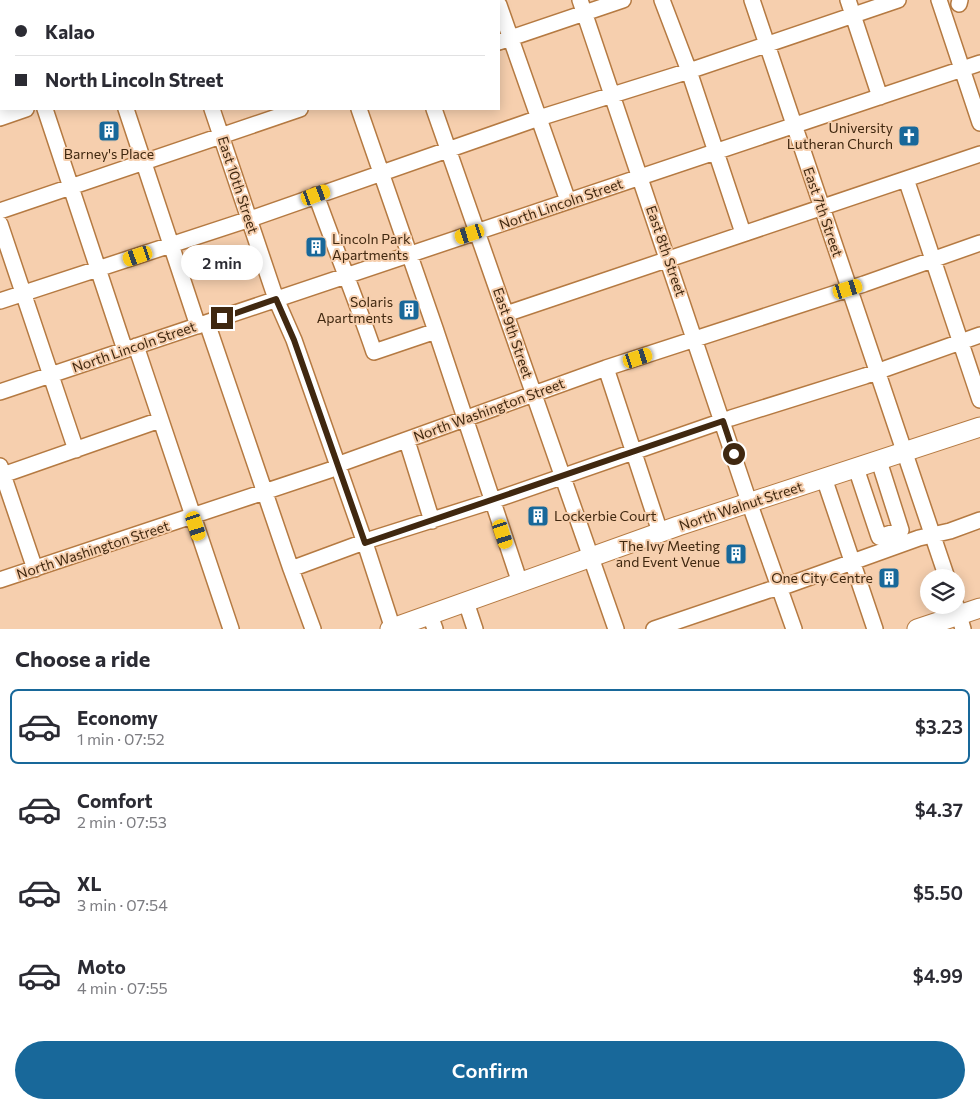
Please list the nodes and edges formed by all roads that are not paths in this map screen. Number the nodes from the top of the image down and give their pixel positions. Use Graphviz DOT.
graph roads {
  1 [pos="624,0"];
  2 [pos="662,0"];
  3 [pos="752,0"];
  4 [pos="848,0"];
  5 [pos="898,0"];
  6 [pos="939,0"];
  7 [pos="583,7"];
  8 [pos="500,12"];
  9 [pos="853,15"];
  10 [pos="504,40"];
  11 [pos="767,45"];
  12 [pos="980,63"];
  13 [pos="962,69"];
  14 [pos="689,71"];
  15 [pos="613,95"];
  16 [pos="880,97"];
  17 [pos="23,110"];
  18 [pos="45,110"];
  19 [pos="126,110"];
  20 [pos="212,110"];
  21 [pos="297,110"];
  22 [pos="359,110"];
  23 [pos="434,110"];
  24 [pos="0,118"];
  25 [pos="539,118"];
  26 [pos="980,123"];
  27 [pos="794,126"];
  28 [pos="222,136"];
  29 [pos="449,149"];
  30 [pos="715,152"];
  31 [pos="980,154"];
  32 [pos="142,162"];
  33 [pos="380,172"];
  34 [pos="641,177"];
  35 [pos="906,179"];
  36 [pos="71,188"];
  37 [pos="316,195"];
  38 [pos="568,201"];
  39 [pos="821,207"];
  40 [pos="0,211"];
  41 [pos="248,219"];
  42 [pos="0,224"];
  43 [pos="479,232"];
  44 [pos="743,233"];
  45 [pos="980,243"];
  46 [pos="170,245"];
  47 [pos="410,254"];
  48 [pos="669,259"];
  49 [pos="934,260"];
  50 [pos="98,270"];
  51 [pos="347,276"];
  52 [pos="848,289"];
  53 [pos="22,293"];
  54 [pos="276,299"];
  55 [pos="0,301"];
  56 [pos="506,314"];
  57 [pos="202,324"];
  58 [pos="436,331"];
  59 [pos="980,336"];
  60 [pos="696,339"];
  61 [pos="962,342"];
  62 [pos="130,348"];
  63 [pos="606,368"];
  64 [pos="876,371"];
  65 [pos="50,376"];
  66 [pos="0,392"];
  67 [pos="535,394"];
  68 [pos="980,400"];
  69 [pos="466,419"];
  70 [pos="160,420"];
  71 [pos="723,421"];
  72 [pos="980,427"];
  73 [pos="407,441"];
  74 [pos="76,450"];
  75 [pos="634,452"];
  76 [pos="906,452"];
  77 [pos="879,461"];
  78 [pos="338,466"];
  79 [pos="856,468"];
  80 [pos="1,473"];
  81 [pos="562,476"];
  82 [pos="824,478"];
  83 [pos="264,493"];
  84 [pos="492,501"];
  85 [pos="749,502"];
  86 [pos="193,516"];
  87 [pos="980,520"];
  88 [pos="432,521"];
  89 [pos="660,532"];
  90 [pos="934,535"];
  91 [pos="365,543"];
  92 [pos="590,558"];
  93 [pos="853,561"];
  94 [pos="35,569"];
  95 [pos="291,569"];
  96 [pos="944,569"];
  97 [pos="0,580"];
  98 [pos="520,583"];
  99 [pos="780,588"];
  100 [pos="466,602"];
  101 [pos="980,608"];
  102 [pos="959,616"];
  103 [pos="432,622"];
  104 [pos="231,629"];
  105 [pos="313,629"];
  106 [pos="392,629"];
  107 [pos="475,629"];
  108 [pos="616,629"];
  109 [pos="654,629"];
  110 [pos="794,629"];
  111 [pos="875,629"];
  112 [pos="917,629"];
  1 -- 7 [label="street"];
  2 -- 14 [label="street"];
  3 -- 11 [label="street, East 7th Street"];
  4 -- 9 [label="street"];
  5 -- 9 [label="street"];
  6 -- 13 [label="street"];
  7 -- 10 [label="street"];
  7 -- 15 [label="street, East 8th Street"];
  8 -- 10 [label="street"];
  9 -- 11 [label="street"];
  9 -- 16 [label="street"];
  10 -- 25 [label="street"];
  11 -- 14 [label="street"];
  11 -- 27 [label="street, East 7th Street"];
  12 -- 13 [label="street, North Lincoln Street"];
  13 -- 16 [label="street, North Lincoln Street"];
  13 -- 26 [label="street"];
  14 -- 15 [label="street"];
  14 -- 30 [label="street"];
  15 -- 25 [label="street"];
  15 -- 34 [label="street, East 8th Street"];
  16 -- 27 [label="street, North Lincoln Street"];
  17 -- 24 [label="street"];
  18 -- 36 [label="street"];
  19 -- 32 [label="street"];
  20 -- 28 [label="street, East 10th Street"];
  21 -- 28 [label="street"];
  22 -- 33 [label="street"];
  23 -- 29 [label="street, East 9th Street"];
  25 -- 29 [label="street"];
  25 -- 38 [label="street"];
  27 -- 30 [label="street, North Lincoln Street"];
  27 -- 39 [label="street, East 7th Street"];
  28 -- 32 [label="street"];
  28 -- 41 [label="street, East 10th Street"];
  29 -- 33 [label="street"];
  29 -- 43 [label="street, East 9th Street"];
  30 -- 34 [label="street, North Lincoln Street"];
  30 -- 44 [label="street"];
  31 -- 35 [label="street"];
  32 -- 36 [label="street"];
  32 -- 46 [label="street"];
  33 -- 37 [label="street"];
  33 -- 47 [label="street"];
  34 -- 38 [label="street, North Lincoln Street"];
  34 -- 48 [label="street, East 8th Street"];
  35 -- 39 [label="street"];
  35 -- 49 [label="street"];
  36 -- 40 [label="street"];
  36 -- 50 [label="street"];
  37 -- 41 [label="street"];
  37 -- 51 [label="street"];
  38 -- 43 [label="street, North Lincoln Street"];
  39 -- 44 [label="street"];
  39 -- 52 [label="street, East 7th Street"];
  41 -- 46 [label="street"];
  41 -- 54 [label="street, East 10th Street"];
  42 -- 53 [label="street"];
  43 -- 47 [label="street, North Lincoln Street"];
  43 -- 56 [label="street, East 9th Street"];
  44 -- 48 [label="street"];
  45 -- 49 [label="street, North Washington Street"];
  46 -- 50 [label="street"];
  46 -- 57 [label="street"];
  47 -- 51 [label="street, North Lincoln Street"];
  47 -- 58 [label="street"];
  48 -- 56 [label="street"];
  48 -- 60 [label="street, East 8th Street"];
  49 -- 52 [label="street, North Washington Street"];
  49 -- 61 [label="street"];
  50 -- 53 [label="street"];
  50 -- 62 [label="street"];
  51 -- 54 [label="street, North Lincoln Street"];
  51 -- 58 [label="street"];
  52 -- 60 [label="street, North Washington Street"];
  52 -- 64 [label="street, East 7th Street"];
  53 -- 55 [label="street"];
  53 -- 65 [label="street"];
  54 -- 57 [label="street, North Lincoln Street"];
  54 -- 78 [label="street, East 10th Street"];
  56 -- 67 [label="street, East 9th Street"];
  57 -- 62 [label="street, North Lincoln Street"];
  57 -- 83 [label="street"];
  58 -- 69 [label="street"];
  59 -- 61 [label="street"];
  60 -- 63 [label="street, North Washington Street"];
  60 -- 71 [label="street, East 8th Street"];
  61 -- 64 [label="street"];
  61 -- 68 [label="street"];
  62 -- 65 [label="street, North Lincoln Street"];
  62 -- 70 [label="street"];
  63 -- 67 [label="street, North Washington Street"];
  63 -- 75 [label="street"];
  64 -- 71 [label="street"];
  64 -- 76 [label="street, East 7th Street"];
  65 -- 66 [label="street, North Lincoln Street"];
  65 -- 74 [label="street"];
  67 -- 69 [label="street, North Washington Street"];
  67 -- 81 [label="street, East 9th Street"];
  69 -- 73 [label="street, North Washington Street"];
  69 -- 84 [label="street"];
  70 -- 74 [label="street"];
  70 -- 86 [label="street"];
  71 -- 75 [label="street"];
  71 -- 85 [label="street, East 8th Street"];
  72 -- 76 [label="main road, North Walnut Street"];
  73 -- 78 [label="street, North Washington Street"];
  73 -- 88 [label="street"];
  74 -- 80 [label="street"];
  75 -- 81 [label="street"];
  75 -- 89 [label="street"];
  76 -- 77 [label="main road, North Walnut Street"];
  76 -- 90 [label="street, East 7th Street"];
  77 -- 79 [label="main road, North Walnut Street"];
  77 -- 79 [label="street"];
  78 -- 83 [label="street, North Washington Street"];
  78 -- 91 [label="street, East 10th Street"];
  79 -- 82 [label="main road, North Walnut Street"];
  80 -- 94 [label="street"];
  81 -- 84 [label="street"];
  81 -- 92 [label="street, East 9th Street"];
  82 -- 85 [label="main road, North Walnut Street"];
  82 -- 93 [label="street"];
  83 -- 86 [label="street, North Washington Street"];
  83 -- 95 [label="street"];
  84 -- 88 [label="street"];
  84 -- 98 [label="street"];
  85 -- 89 [label="main road, North Walnut Street"];
  85 -- 99 [label="street, East 8th Street"];
  86 -- 94 [label="street, North Washington Street"];
  86 -- 104 [label="street"];
  87 -- 90 [label="street"];
  88 -- 91 [label="street"];
  89 -- 92 [label="main road, North Walnut Street"];
  90 -- 93 [label="street"];
  90 -- 96 [label="street, East 7th Street"];
  91 -- 95 [label="street"];
  91 -- 106 [label="street, East 10th Street"];
  92 -- 98 [label="main road, North Walnut Street"];
  92 -- 108 [label="street, East 9th Street"];
  93 -- 99 [label="street"];
  93 -- 111 [label="street"];
  94 -- 97 [label="street, North Washington Street"];
  95 -- 105 [label="street"];
  98 -- 100 [label="main road, North Walnut Street"];
  99 -- 109 [label="street"];
  99 -- 110 [label="street, East 8th Street"];
  100 -- 103 [label="main road, North Walnut Street"];
  100 -- 107 [label="street"];
  101 -- 102 [label="main road"];
  102 -- 112 [label="main road"];
  103 -- 106 [label="main road, North Walnut Street"];
}
